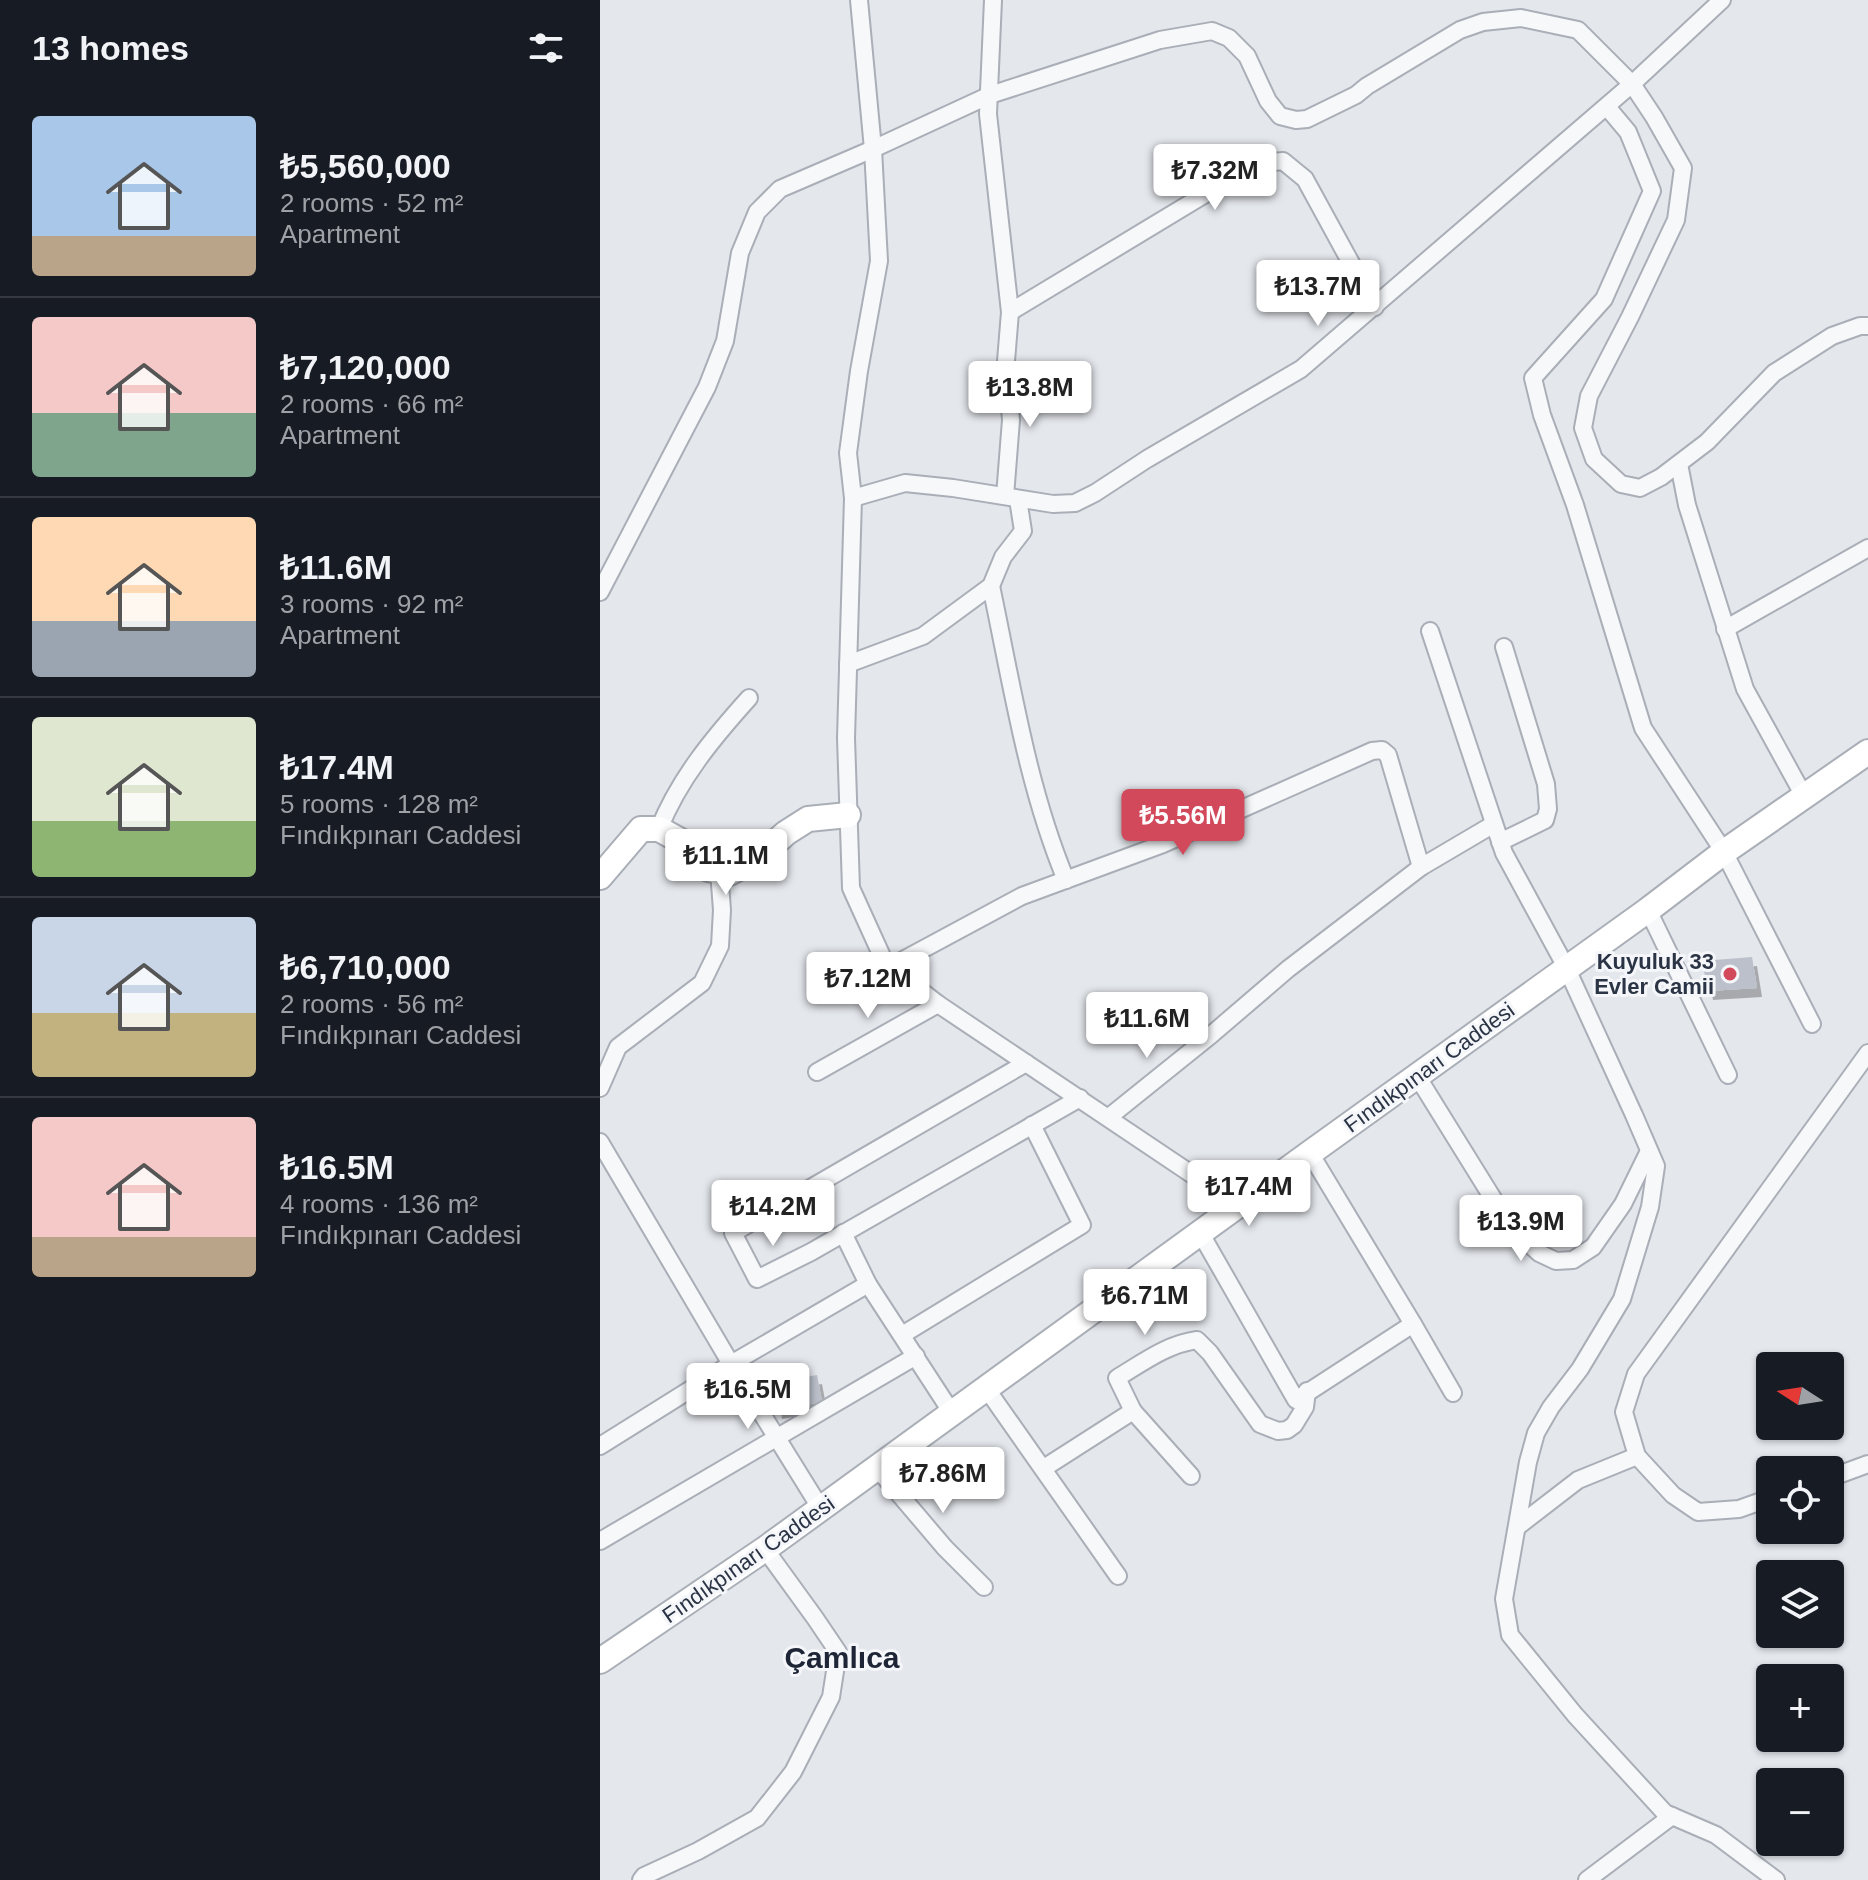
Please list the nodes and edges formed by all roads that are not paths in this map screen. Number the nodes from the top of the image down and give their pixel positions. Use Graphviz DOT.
graph roads {
  1 [pos="859,0"];
  2 [pos="993,0"];
  3 [pos="1722,0"];
  4 [pos="1632,84"];
  5 [pos="990,95"];
  6 [pos="1607,107"];
  7 [pos="873,149"];
  8 [pos="1375,307"];
  9 [pos="1010,312"];
  10 [pos="1868,326"];
  11 [pos="1679,464"];
  12 [pos="853,498"];
  13 [pos="1011,498"];
  14 [pos="1868,548"];
  15 [pos="991,586"];
  16 [pos="600,592"];
  17 [pos="1725,629"];
  18 [pos="1430,631"];
  19 [pos="1504,647"];
  20 [pos="848,664"];
  21 [pos="749,698"];
  22 [pos="1868,752"];
  23 [pos="1805,798"];
  24 [pos="848,815"];
  25 [pos="1494,824"];
  26 [pos="659,829"];
  27 [pos="1500,842"];
  28 [pos="1724,852"];
  29 [pos="1421,867"];
  30 [pos="719,871"];
  31 [pos="600,877"];
  32 [pos="1066,880"];
  33 [pos="1648,910"];
  34 [pos="890,967"];
  35 [pos="1567,969"];
  36 [pos="938,1004"];
  37 [pos="1812,1024"];
  38 [pos="1868,1053"];
  39 [pos="1026,1063"];
  40 [pos="817,1072"];
  41 [pos="1728,1075"];
  42 [pos="1417,1076"];
  43 [pos="600,1088"];
  44 [pos="1080,1098"];
  45 [pos="1109,1117"];
  46 [pos="1032,1125"];
  47 [pos="600,1142"];
  48 [pos="1649,1151"];
  49 [pos="1310,1153"];
  50 [pos="1239,1206"];
  51 [pos="843,1233"];
  52 [pos="1201,1234"];
  53 [pos="868,1284"];
  54 [pos="1413,1324"];
  55 [pos="902,1335"];
  56 [pos="916,1356"];
  57 [pos="731,1364"];
  58 [pos="986,1388"];
  59 [pos="1307,1391"];
  60 [pos="1453,1393"];
  61 [pos="1133,1411"];
  62 [pos="952,1413"];
  63 [pos="776,1438"];
  64 [pos="600,1446"];
  65 [pos="1637,1456"];
  66 [pos="1868,1464"];
  67 [pos="877,1468"];
  68 [pos="1044,1468"];
  69 [pos="1844,1473"];
  70 [pos="1191,1476"];
  71 [pos="1756,1503"];
  72 [pos="821,1509"];
  73 [pos="1517,1527"];
  74 [pos="600,1541"];
  75 [pos="765,1549"];
  76 [pos="1118,1576"];
  77 [pos="984,1587"];
  78 [pos="600,1661"];
  79 [pos="1672,1816"];
  80 [pos="641,1880"];
  81 [pos="1587,1880"];
  82 [pos="1776,1880"];
  1 -- 7 [label="street"];
  2 -- 5 [label="street"];
  3 -- 4 [label="street"];
  4 -- 5 [label="street"];
  4 -- 6 [label="street"];
  4 -- 11 [label="street"];
  5 -- 7 [label="street"];
  5 -- 9 [label="street"];
  6 -- 8 [label="street"];
  6 -- 28 [label="street"];
  7 -- 12 [label="street"];
  7 -- 16 [label="street"];
  8 -- 9 [label="street"];
  8 -- 13 [label="street"];
  9 -- 13 [label="street"];
  10 -- 11 [label="street"];
  11 -- 17 [label="street"];
  12 -- 13 [label="street"];
  12 -- 20 [label="street"];
  13 -- 15 [label="street"];
  14 -- 17 [label="street"];
  15 -- 20 [label="street"];
  15 -- 32 [label="street"];
  17 -- 23 [label="street"];
  18 -- 25 [label="street"];
  19 -- 27 [label="street"];
  20 -- 24 [label="street"];
  21 -- 26 [label="street"];
  22 -- 23 [label="main road, Fındıkpınarı Caddesi"];
  23 -- 28 [label="main road, Fındıkpınarı Caddesi"];
  24 -- 30 [label="main road"];
  24 -- 34 [label="street"];
  25 -- 27 [label="street"];
  25 -- 29 [label="street"];
  26 -- 30 [label="main road"];
  26 -- 31 [label="main road"];
  27 -- 35 [label="street"];
  28 -- 33 [label="main road, Fındıkpınarı Caddesi"];
  28 -- 37 [label="street"];
  29 -- 32 [label="street"];
  29 -- 45 [label="street"];
  30 -- 43 [label="street"];
  32 -- 34 [label="street"];
  33 -- 35 [label="main road, Fındıkpınarı Caddesi"];
  33 -- 41 [label="street"];
  34 -- 36 [label="street"];
  35 -- 42 [label="main road, Fındıkpınarı Caddesi"];
  35 -- 48 [label="street"];
  36 -- 39 [label="street"];
  36 -- 40 [label="street"];
  38 -- 65 [label="street"];
  39 -- 44 [label="street"];
  39 -- 51 [label="street"];
  42 -- 48 [label="street"];
  42 -- 49 [label="main road, Fındıkpınarı Caddesi"];
  44 -- 45 [label="street"];
  44 -- 46 [label="street"];
  45 -- 50 [label="street"];
  46 -- 51 [label="street"];
  46 -- 55 [label="street"];
  47 -- 57 [label="street"];
  48 -- 73 [label="street"];
  49 -- 50 [label="main road, Fındıkpınarı Caddesi"];
  49 -- 54 [label="street"];
  50 -- 52 [label="main road, Fındıkpınarı Caddesi"];
  51 -- 53 [label="street"];
  52 -- 58 [label="main road, Fındıkpınarı Caddesi"];
  52 -- 59 [label="street"];
  53 -- 55 [label="street"];
  53 -- 57 [label="street"];
  54 -- 59 [label="street"];
  54 -- 60 [label="street"];
  55 -- 56 [label="street"];
  56 -- 62 [label="street"];
  56 -- 63 [label="street"];
  57 -- 63 [label="street"];
  57 -- 64 [label="street"];
  58 -- 62 [label="main road, Fındıkpınarı Caddesi"];
  58 -- 68 [label="street"];
  59 -- 61 [label="street"];
  61 -- 68 [label="street"];
  61 -- 70 [label="street"];
  62 -- 67 [label="main road, Fındıkpınarı Caddesi"];
  63 -- 72 [label="street"];
  63 -- 74 [label="street"];
  65 -- 71 [label="street"];
  65 -- 73 [label="street"];
  66 -- 69 [label="street"];
  67 -- 72 [label="main road, Fındıkpınarı Caddesi"];
  67 -- 77 [label="street"];
  68 -- 76 [label="street"];
  72 -- 75 [label="main road, Fındıkpınarı Caddesi"];
  73 -- 79 [label="street"];
  75 -- 78 [label="main road, Fındıkpınarı Caddesi"];
  75 -- 80 [label="street"];
  79 -- 81 [label="street"];
  79 -- 82 [label="street"];
}
